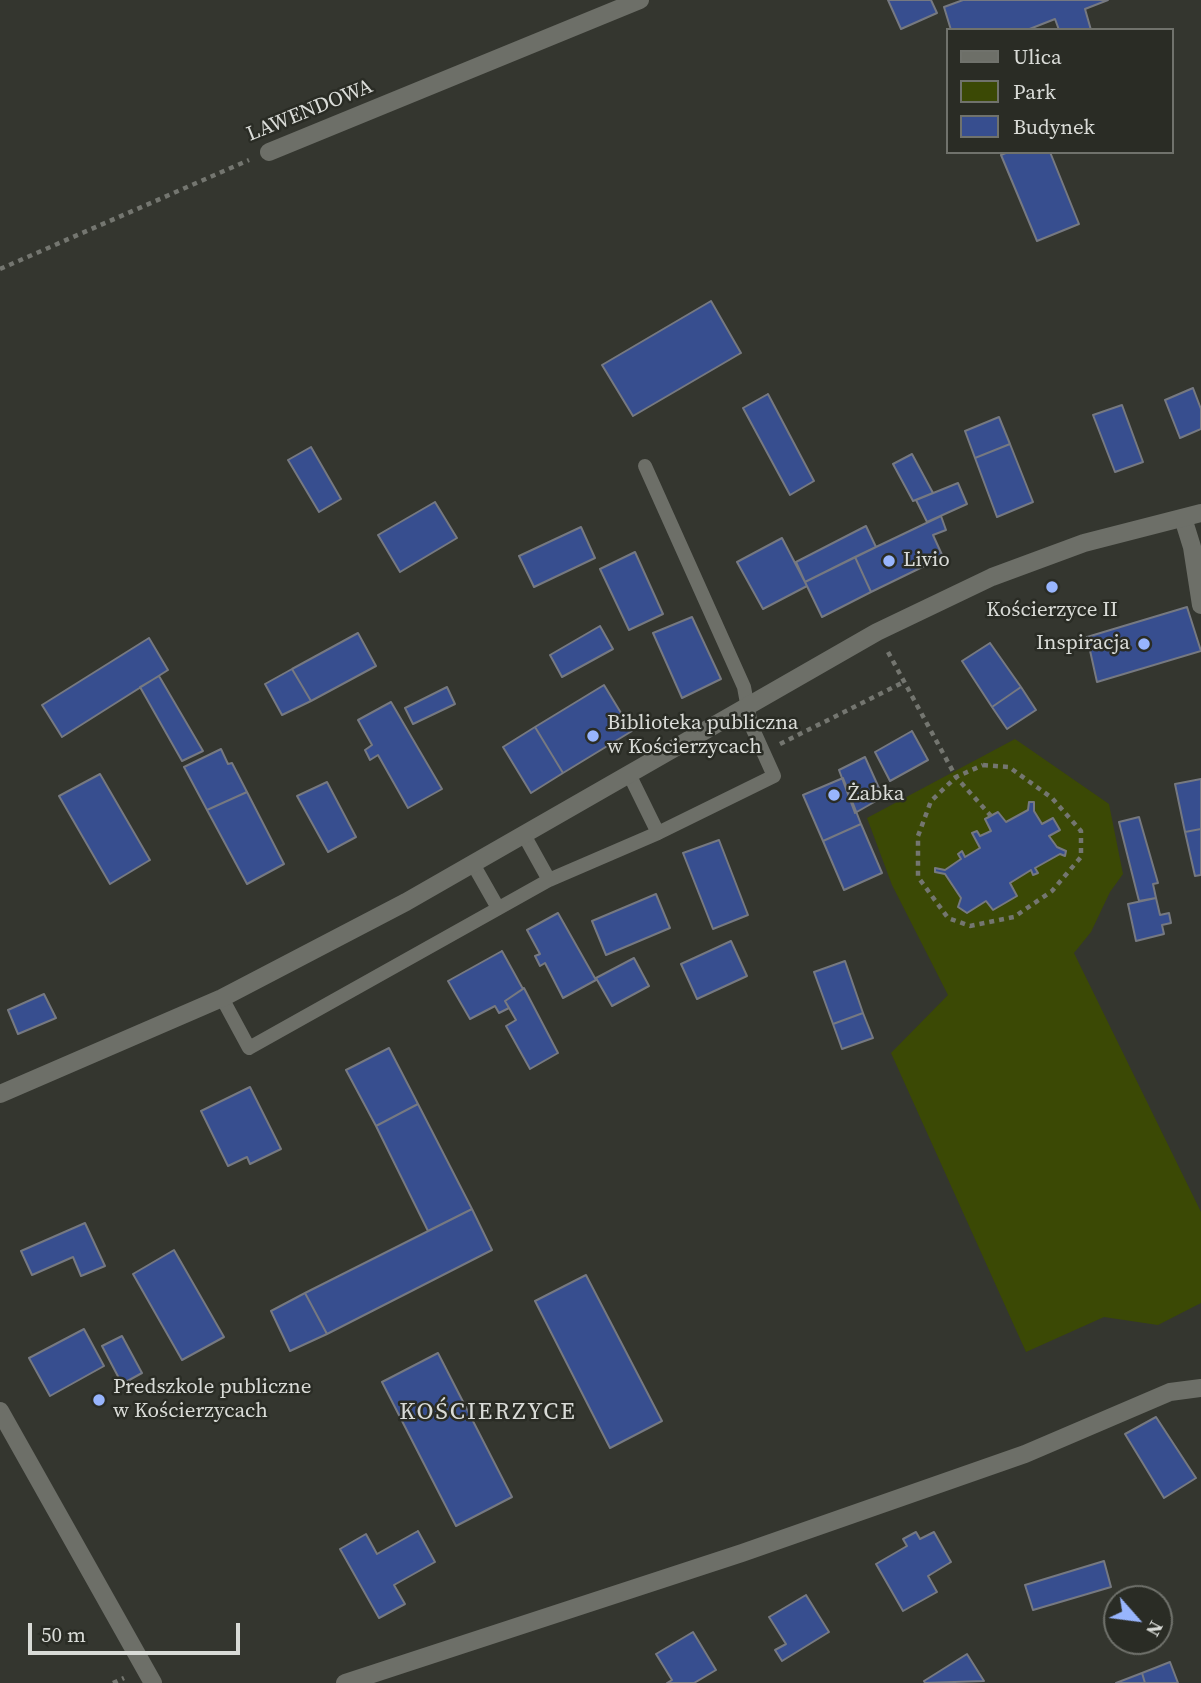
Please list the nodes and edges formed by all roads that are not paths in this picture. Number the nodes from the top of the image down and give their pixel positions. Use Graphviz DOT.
graph roads {
  1 [pos="640,0"];
  2 [pos="269,152"];
  3 [pos="645,466"];
  4 [pos="1201,513"];
  5 [pos="1183,517"];
  6 [pos="1201,606"];
  7 [pos="748,706"];
  8 [pos="629,774"];
  9 [pos="658,833"];
  10 [pos="524,835"];
  11 [pos="473,864"];
  12 [pos="549,880"];
  13 [pos="498,908"];
  14 [pos="222,998"];
  15 [pos="0,1094"];
  16 [pos="1201,1388"];
  17 [pos="0,1411"];
  18 [pos="153,1683"];
  19 [pos="345,1683"];
  1 -- 2 [label="street, LAWENDOWA"];
  3 -- 7 [label="lane"];
  4 -- 5 [label="street"];
  5 -- 6 [label="street"];
  5 -- 7 [label="street"];
  7 -- 8 [label="street"];
  7 -- 9 [label="lane"];
  8 -- 9 [label="lane"];
  8 -- 10 [label="street"];
  9 -- 12 [label="lane"];
  10 -- 11 [label="street"];
  10 -- 12 [label="lane"];
  11 -- 13 [label="lane"];
  11 -- 14 [label="street"];
  12 -- 13 [label="lane"];
  13 -- 14 [label="lane"];
  14 -- 15 [label="street"];
  16 -- 19 [label="street"];
  17 -- 18 [label="street"];
}
